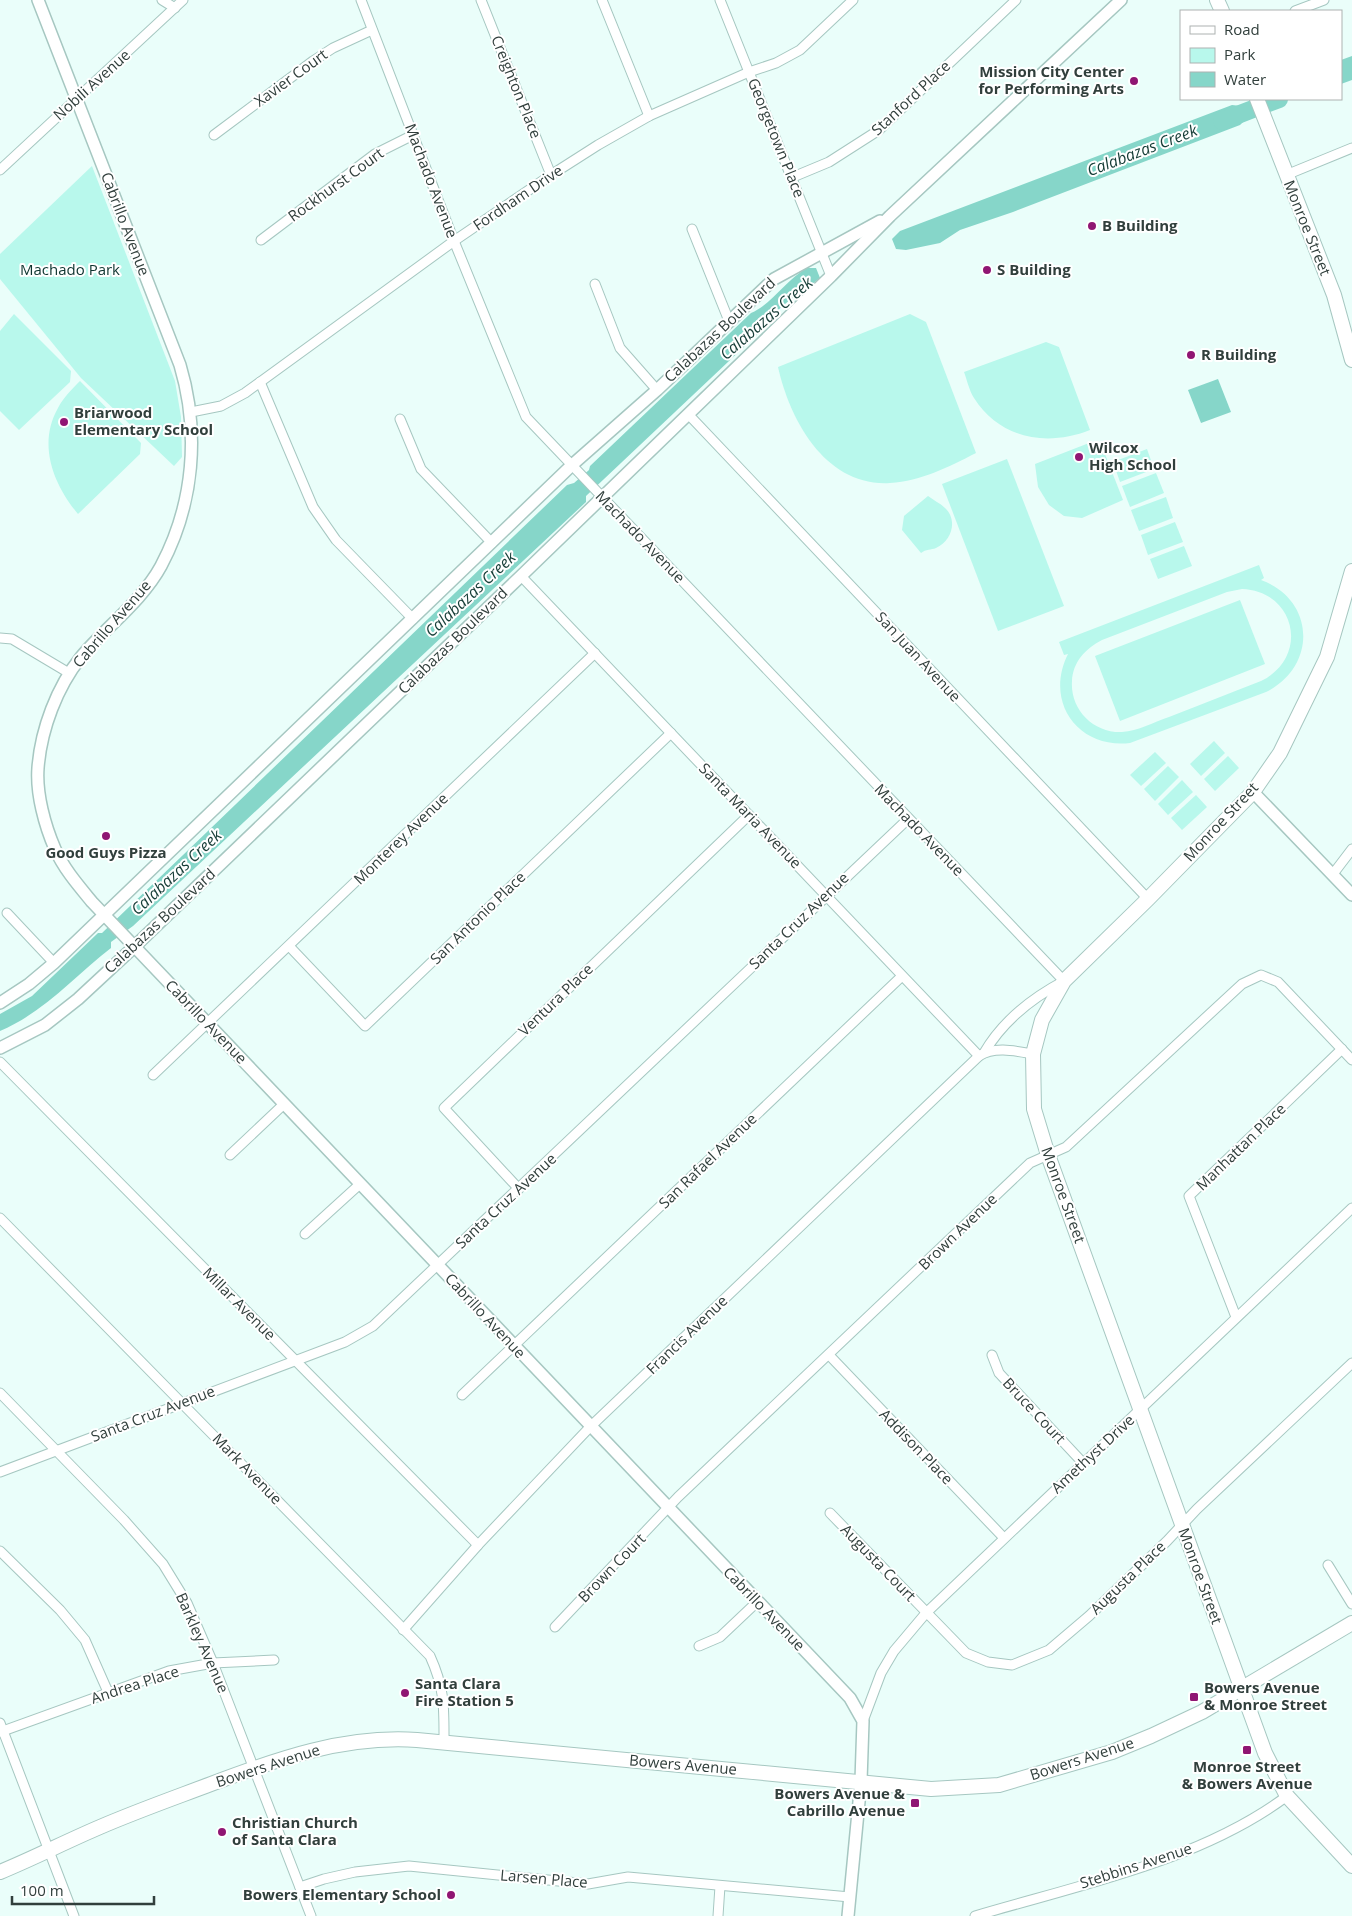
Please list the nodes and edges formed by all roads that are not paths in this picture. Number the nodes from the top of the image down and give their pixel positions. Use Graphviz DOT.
graph roads {
  1 [pos="38,0"];
  2 [pos="162,0"];
  3 [pos="184,0"];
  4 [pos="361,0"];
  5 [pos="481,0"];
  6 [pos="602,0"];
  7 [pos="720,0"];
  8 [pos="853,0"];
  9 [pos="1016,0"];
  10 [pos="1121,0"];
  11 [pos="1324,0"];
  12 [pos="174,8"];
  13 [pos="1298,10"];
  14 [pos="372,30"];
  15 [pos="748,72"];
  16 [pos="76,99"];
  17 [pos="1259,104"];
  18 [pos="649,116"];
  19 [pos="214,135"];
  20 [pos="413,135"];
  21 [pos="1352,148"];
  22 [pos="0,170"];
  23 [pos="551,175"];
  24 [pos="1286,175"];
  25 [pos="793,177"];
  26 [pos="890,216"];
  27 [pos="692,229"];
  28 [pos="261,240"];
  29 [pos="454,241"];
  30 [pos="821,253"];
  31 [pos="831,276"];
  32 [pos="595,284"];
  33 [pos="729,321"];
  34 [pos="1352,360"];
  35 [pos="260,382"];
  36 [pos="657,390"];
  37 [pos="191,412"];
  38 [pos="688,414"];
  39 [pos="400,419"];
  40 [pos="572,465"];
  41 [pos="598,493"];
  42 [pos="492,543"];
  43 [pos="1352,571"];
  44 [pos="521,576"];
  45 [pos="413,618"];
  46 [pos="0,638"];
  47 [pos="595,653"];
  48 [pos="69,673"];
  49 [pos="671,733"];
  50 [pos="1252,792"];
  51 [pos="749,815"];
  52 [pos="908,819"];
  53 [pos="1352,849"];
  54 [pos="1333,874"];
  55 [pos="825,895"];
  56 [pos="1352,895"];
  57 [pos="1148,899"];
  58 [pos="7,913"];
  59 [pos="103,914"];
  60 [pos="289,946"];
  61 [pos="134,947"];
  62 [pos="54,963"];
  63 [pos="902,976"];
  64 [pos="1064,981"];
  65 [pos="0,1003"];
  66 [pos="208,1024"];
  67 [pos="0,1048"];
  68 [pos="1342,1049"];
  69 [pos="981,1054"];
  70 [pos="1032,1054"];
  71 [pos="1352,1060"];
  72 [pos="0,1062"];
  73 [pos="153,1075"];
  74 [pos="284,1104"];
  75 [pos="230,1155"];
  76 [pos="1048,1155"];
  77 [pos="360,1184"];
  78 [pos="519,1189"];
  79 [pos="1352,1208"];
  80 [pos="0,1218"];
  81 [pos="305,1234"];
  82 [pos="438,1266"];
  83 [pos="1236,1317"];
  84 [pos="514,1346"];
  85 [pos="828,1355"];
  86 [pos="992,1355"];
  87 [pos="295,1361"];
  88 [pos="1352,1363"];
  89 [pos="0,1394"];
  90 [pos="462,1395"];
  91 [pos="182,1403"];
  92 [pos="1141,1409"];
  93 [pos="590,1427"];
  94 [pos="57,1451"];
  95 [pos="1083,1463"];
  96 [pos="0,1472"];
  97 [pos="668,1508"];
  98 [pos="830,1513"];
  99 [pos="1182,1525"];
  100 [pos="1004,1538"];
  101 [pos="478,1545"];
  102 [pos="0,1551"];
  103 [pos="1328,1564"];
  104 [pos="757,1602"];
  105 [pos="1352,1604"];
  106 [pos="926,1613"];
  107 [pos="1352,1623"];
  108 [pos="555,1627"];
  109 [pos="403,1630"];
  110 [pos="699,1646"];
  111 [pos="274,1660"];
  112 [pos="213,1663"];
  113 [pos="1241,1687"];
  114 [pos="108,1692"];
  115 [pos="863,1721"];
  116 [pos="1,1729"];
  117 [pos="444,1743"];
  118 [pos="253,1768"];
  119 [pos="861,1781"];
  120 [pos="1287,1796"];
  121 [pos="48,1851"];
  122 [pos="1352,1866"];
  123 [pos="0,1872"];
  124 [pos="720,1886"];
  125 [pos="300,1887"];
  126 [pos="850,1897"];
  127 [pos="74,1916"];
  128 [pos="311,1916"];
  129 [pos="718,1916"];
  130 [pos="848,1916"];
  131 [pos="975,1916"];
  1 -- 16 [label="street, Cabrillo Avenue"];
  2 -- 12 [label="street"];
  3 -- 12 [label="street, Nobili Avenue"];
  4 -- 14 [label="street, Machado Avenue"];
  5 -- 23 [label="street, Creighton Place"];
  6 -- 18 [label="street"];
  7 -- 15 [label="street, Georgetown Place"];
  8 -- 15 [label="street, Fordham Drive"];
  9 -- 25 [label="street, Stanford Place"];
  10 -- 26 [label="street, Calabazas Boulevard"];
  11 -- 13 [label="street"];
  12 -- 16 [label="street, Nobili Avenue"];
  14 -- 19 [label="street, Xavier Court"];
  14 -- 20 [label="street, Machado Avenue"];
  15 -- 18 [label="street, Fordham Drive"];
  15 -- 25 [label="street, Georgetown Place"];
  16 -- 22 [label="street, Nobili Avenue"];
  16 -- 37 [label="street, Cabrillo Avenue"];
  17 -- 24 [label="main road, Monroe Street"];
  18 -- 23 [label="street, Fordham Drive"];
  20 -- 28 [label="street, Rockhurst Court"];
  20 -- 29 [label="street, Machado Avenue"];
  21 -- 24 [label="street"];
  23 -- 29 [label="street, Fordham Drive"];
  24 -- 34 [label="main road, Monroe Street"];
  25 -- 30 [label="street, Georgetown Place"];
  26 -- 30 [label="street, Calabazas Boulevard"];
  26 -- 31 [label="street, Calabazas Boulevard"];
  27 -- 33 [label="street"];
  29 -- 35 [label="street, Fordham Drive"];
  29 -- 40 [label="street, Machado Avenue"];
  30 -- 31 [label="street, Georgetown Place"];
  30 -- 33 [label="street, Calabazas Boulevard"];
  31 -- 38 [label="street, Calabazas Boulevard"];
  32 -- 36 [label="street"];
  33 -- 36 [label="street, Calabazas Boulevard"];
  35 -- 37 [label="street, Fordham Drive"];
  35 -- 45 [label="street"];
  36 -- 40 [label="street, Calabazas Boulevard"];
  37 -- 48 [label="street, Cabrillo Avenue"];
  38 -- 41 [label="street, Calabazas Boulevard"];
  38 -- 57 [label="street, San Juan Avenue"];
  39 -- 42 [label="street"];
  40 -- 41 [label="street, Machado Avenue"];
  40 -- 42 [label="street, Calabazas Boulevard"];
  41 -- 44 [label="street, Calabazas Boulevard"];
  41 -- 52 [label="street, Machado Avenue"];
  42 -- 45 [label="street, Calabazas Boulevard"];
  43 -- 50 [label="main road, Monroe Street"];
  44 -- 47 [label="street, Santa Maria Avenue"];
  44 -- 61 [label="street, Calabazas Boulevard"];
  45 -- 59 [label="street, Calabazas Boulevard"];
  46 -- 48 [label="street"];
  47 -- 49 [label="street, Santa Maria Avenue"];
  47 -- 60 [label="street, Monterey Avenue"];
  48 -- 59 [label="street, Cabrillo Avenue"];
  49 -- 51 [label="street, Santa Maria Avenue"];
  49 -- 60 [label="street, San Antonio Place"];
  50 -- 54 [label="street"];
  50 -- 57 [label="main road, Monroe Street"];
  51 -- 55 [label="street, Santa Maria Avenue"];
  51 -- 78 [label="street, Ventura Place"];
  52 -- 55 [label="street, Santa Cruz Avenue"];
  52 -- 64 [label="street, Machado Avenue"];
  53 -- 54 [label="street"];
  54 -- 56 [label="street"];
  55 -- 63 [label="street, Santa Maria Avenue"];
  55 -- 78 [label="street, Santa Cruz Avenue"];
  57 -- 64 [label="main road, Monroe Street"];
  58 -- 62 [label="street"];
  59 -- 61 [label="street, Cabrillo Avenue"];
  59 -- 62 [label="street, Calabazas Boulevard"];
  60 -- 66 [label="street, Monterey Avenue"];
  61 -- 66 [label="street, Cabrillo Avenue"];
  61 -- 67 [label="street, Calabazas Boulevard"];
  62 -- 65 [label="street, Calabazas Boulevard"];
  63 -- 69 [label="street, Santa Maria Avenue"];
  63 -- 84 [label="street, San Rafael Avenue"];
  64 -- 69 [label="street, Francis Avenue"];
  64 -- 70 [label="main road, Monroe Street"];
  66 -- 73 [label="street, Monterey Avenue"];
  66 -- 74 [label="street, Cabrillo Avenue"];
  68 -- 71 [label="street"];
  68 -- 76 [label="street, Brown Avenue"];
  68 -- 83 [label="street, Manhattan Place"];
  69 -- 70 [label="street"];
  69 -- 93 [label="street, Francis Avenue"];
  70 -- 76 [label="main road, Monroe Street"];
  72 -- 87 [label="street, Millar Avenue"];
  74 -- 75 [label="street"];
  74 -- 77 [label="street, Cabrillo Avenue"];
  76 -- 85 [label="street, Brown Avenue"];
  76 -- 92 [label="main road, Monroe Street"];
  77 -- 81 [label="street"];
  77 -- 82 [label="street, Cabrillo Avenue"];
  78 -- 82 [label="street, Santa Cruz Avenue"];
  79 -- 83 [label="street, Amethyst Drive"];
  80 -- 91 [label="street, Mark Avenue"];
  82 -- 84 [label="street, Cabrillo Avenue"];
  82 -- 87 [label="street, Santa Cruz Avenue"];
  83 -- 92 [label="street, Amethyst Drive"];
  84 -- 90 [label="street, San Rafael Avenue"];
  84 -- 93 [label="street, Cabrillo Avenue"];
  85 -- 97 [label="street, Brown Avenue"];
  85 -- 100 [label="street, Addison Place"];
  86 -- 95 [label="street, Bruce Court"];
  87 -- 91 [label="street, Santa Cruz Avenue"];
  87 -- 101 [label="street, Millar Avenue"];
  88 -- 99 [label="street, Augusta Place"];
  89 -- 94 [label="street, Barkley Avenue"];
  91 -- 94 [label="street, Santa Cruz Avenue"];
  91 -- 109 [label="street, Mark Avenue"];
  92 -- 95 [label="street, Amethyst Drive"];
  92 -- 99 [label="main road, Monroe Street"];
  93 -- 97 [label="street, Cabrillo Avenue"];
  93 -- 101 [label="street, Francis Avenue"];
  94 -- 96 [label="street, Santa Cruz Avenue"];
  94 -- 112 [label="street, Barkley Avenue"];
  95 -- 100 [label="street, Amethyst Drive"];
  97 -- 104 [label="street, Cabrillo Avenue"];
  97 -- 108 [label="street, Brown Court"];
  98 -- 106 [label="street, Augusta Court"];
  99 -- 106 [label="street, Augusta Place"];
  99 -- 113 [label="main road, Monroe Street"];
  100 -- 106 [label="street, Amethyst Drive"];
  101 -- 109 [label="street, Francis Avenue"];
  102 -- 114 [label="street"];
  103 -- 105 [label="street"];
  104 -- 110 [label="street"];
  104 -- 115 [label="street, Cabrillo Avenue"];
  106 -- 115 [label="street, Amethyst Drive"];
  107 -- 113 [label="main road, Bowers Avenue"];
  109 -- 117 [label="street, Mark Avenue"];
  111 -- 112 [label="street, Andrea Place"];
  112 -- 114 [label="street, Andrea Place"];
  112 -- 118 [label="street, Barkley Avenue"];
  113 -- 119 [label="main road, Bowers Avenue"];
  113 -- 120 [label="main road, Monroe Street"];
  114 -- 116 [label="street, Andrea Place"];
  115 -- 119 [label="street"];
  116 -- 121 [label="street"];
  117 -- 118 [label="main road, Bowers Avenue"];
  117 -- 119 [label="main road, Bowers Avenue"];
  118 -- 121 [label="main road, Bowers Avenue"];
  118 -- 125 [label="street, Barkley Avenue"];
  119 -- 126 [label="street"];
  120 -- 122 [label="main road, Monroe Street"];
  120 -- 131 [label="street, Stebbins Avenue"];
  121 -- 123 [label="main road, Bowers Avenue"];
  121 -- 127 [label="street"];
  124 -- 125 [label="street, Larsen Place"];
  124 -- 126 [label="street, Larsen Place"];
  124 -- 129 [label="street"];
  125 -- 128 [label="street, Barkley Avenue"];
  126 -- 130 [label="street"];
}
